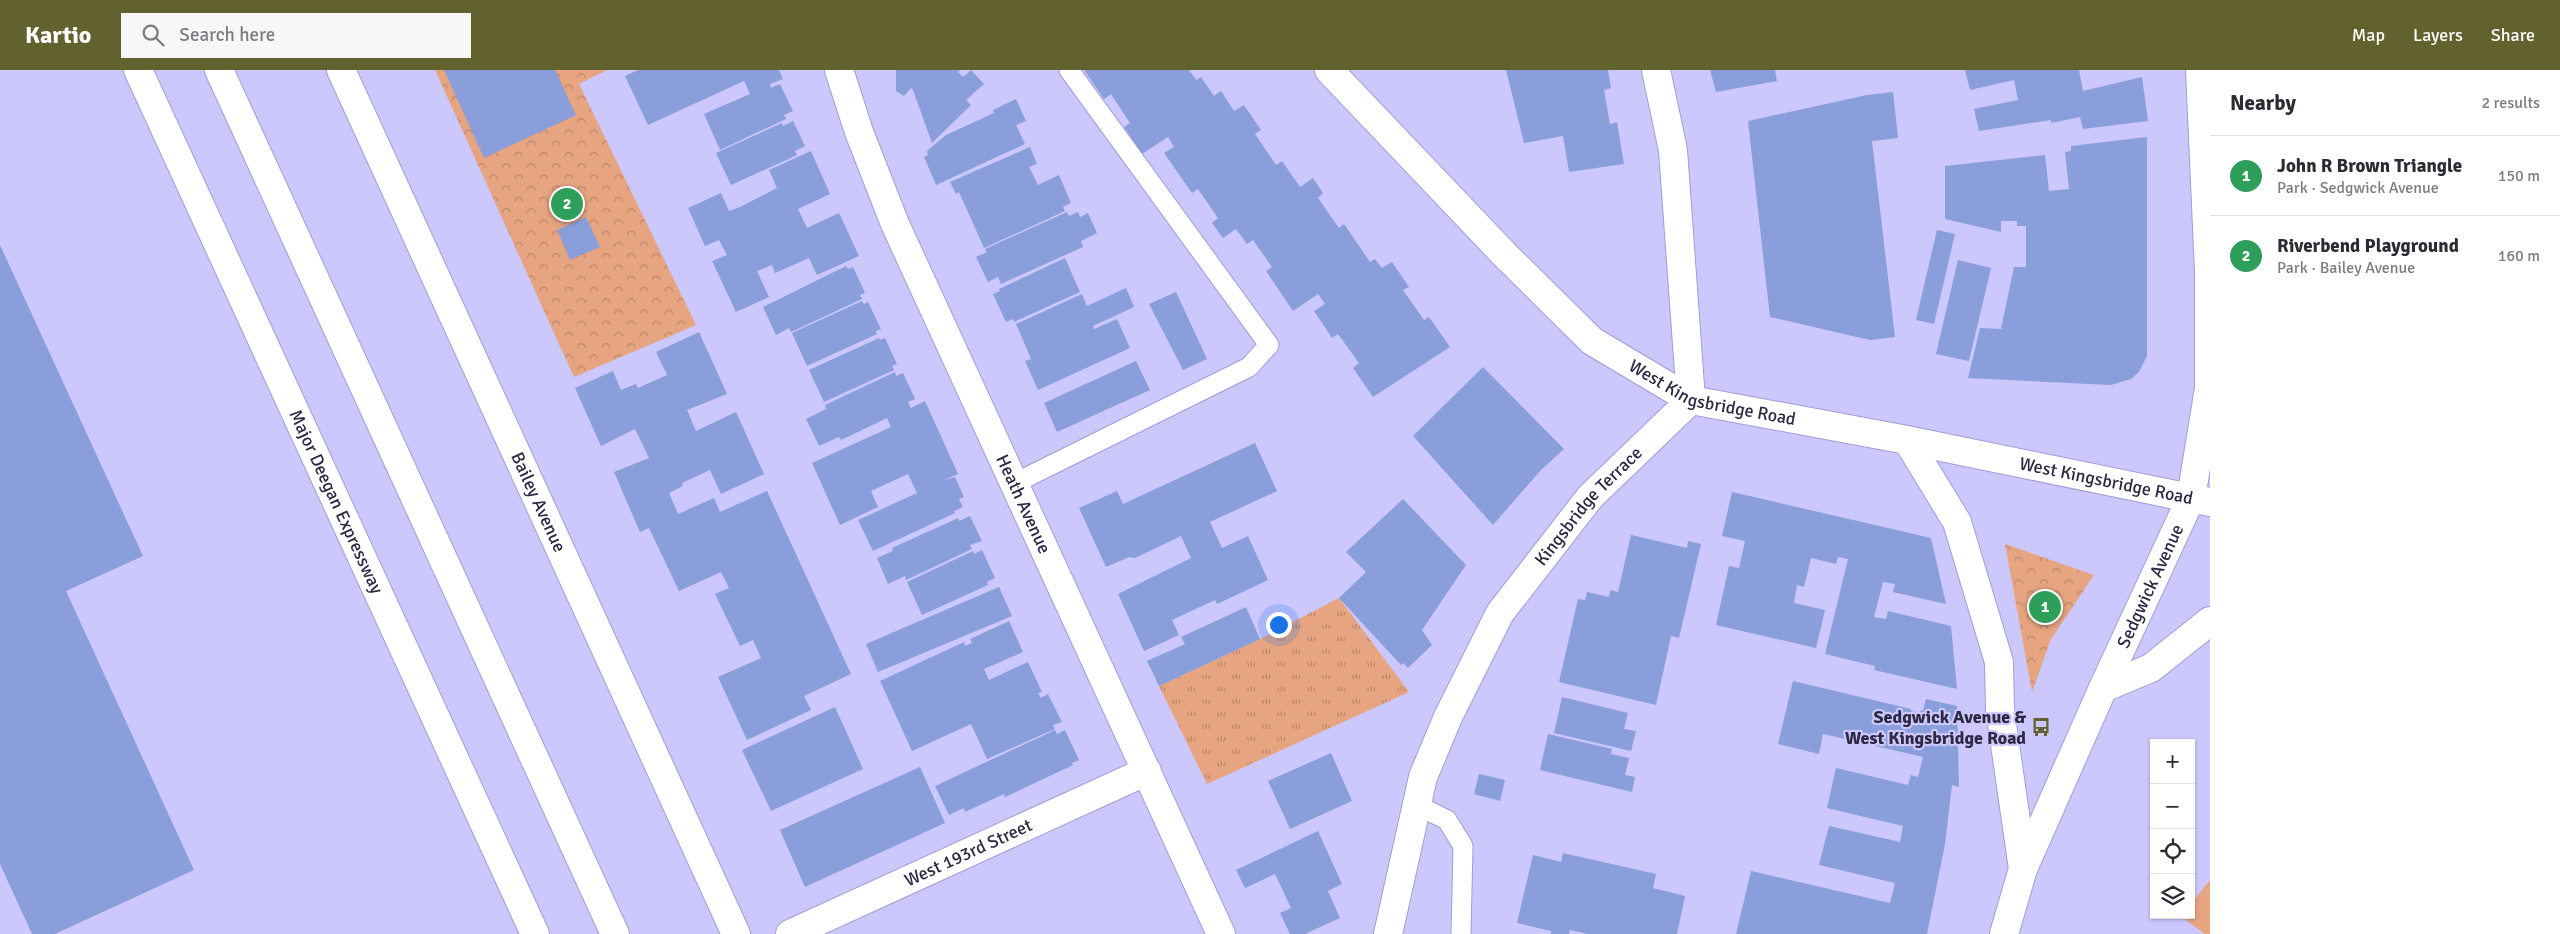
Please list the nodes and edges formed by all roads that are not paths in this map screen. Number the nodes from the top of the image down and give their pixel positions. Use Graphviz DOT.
graph roads {
  1 [pos="138,70"];
  2 [pos="219,70"];
  3 [pos="342,70"];
  4 [pos="839,70"];
  5 [pos="1068,70"];
  6 [pos="1329,70"];
  7 [pos="1656,70"];
  8 [pos="2200,70"];
  9 [pos="2210,368"];
  10 [pos="1691,400"];
  11 [pos="1906,440"];
  12 [pos="1015,483"];
  13 [pos="2200,500"];
  14 [pos="2210,621"];
  15 [pos="2103,688"];
  16 [pos="1147,771"];
  17 [pos="1415,804"];
  18 [pos="2023,869"];
  19 [pos="535,934"];
  20 [pos="615,934"];
  21 [pos="736,934"];
  22 [pos="790,934"];
  23 [pos="1221,934"];
  24 [pos="1388,934"];
  25 [pos="1461,934"];
  26 [pos="2004,934"];
  1 -- 19 [label="main road, Major Deegan Expressway"];
  2 -- 20 [label="main road"];
  3 -- 21 [label="main road, Bailey Avenue"];
  4 -- 12 [label="main road, Heath Avenue"];
  5 -- 12 [label="lane"];
  6 -- 10 [label="main road, West Kingsbridge Road"];
  7 -- 10 [label="main road"];
  8 -- 9 [label="main road, Sedgwick Avenue"];
  9 -- 13 [label="main road, Sedgwick Avenue"];
  10 -- 11 [label="main road, West Kingsbridge Road"];
  10 -- 17 [label="main road, Kingsbridge Terrace"];
  11 -- 13 [label="main road, West Kingsbridge Road"];
  11 -- 18 [label="main road"];
  12 -- 16 [label="main road, Heath Avenue"];
  13 -- 15 [label="main road, Sedgwick Avenue"];
  14 -- 15 [label="main road"];
  15 -- 18 [label="main road, Sedgwick Avenue"];
  16 -- 22 [label="main road, West 193rd Street"];
  16 -- 23 [label="main road, Heath Avenue"];
  17 -- 24 [label="main road, Kingsbridge Terrace"];
  17 -- 25 [label="lane"];
  18 -- 26 [label="main road, Sedgwick Avenue"];
}
